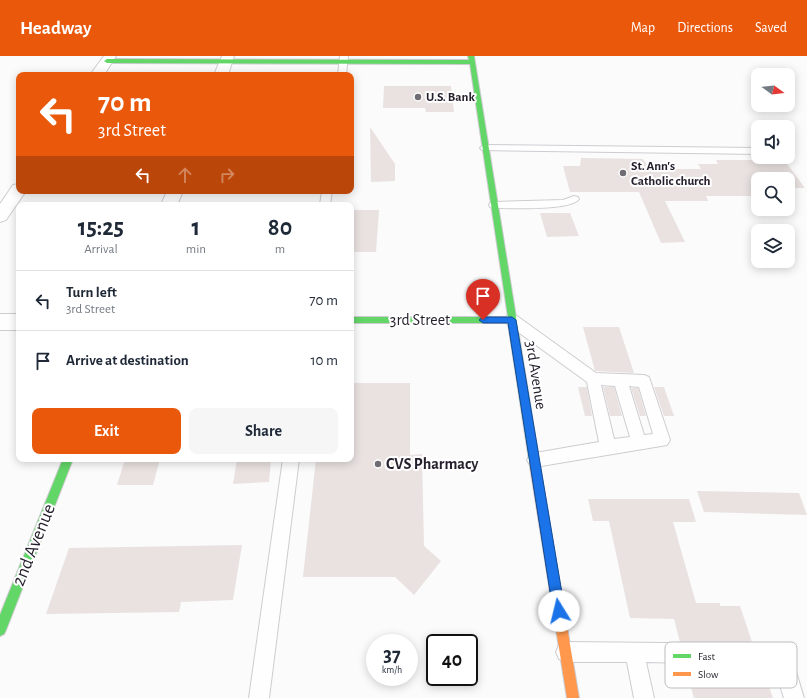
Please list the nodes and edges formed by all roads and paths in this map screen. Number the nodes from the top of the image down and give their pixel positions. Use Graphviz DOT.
graph roads {
  1 [pos="108,59"];
  2 [pos="227,59"];
  3 [pos="344,59"];
  4 [pos="472,59"];
  5 [pos="99,72"];
  6 [pos="222,72"];
  7 [pos="342,72"];
  8 [pos="485,148"];
  9 [pos="751,150"];
  10 [pos="16,192"];
  11 [pos="574,200"];
  12 [pos="494,205"];
  13 [pos="0,216"];
  14 [pos="354,320"];
  15 [pos="512,320"];
  16 [pos="0,322"];
  17 [pos="16,322"];
  18 [pos="593,379"];
  19 [pos="620,380"];
  20 [pos="639,443"];
  21 [pos="608,447"];
  22 [pos="535,460"];
  23 [pos="67,462"];
  24 [pos="291,462"];
  25 [pos="0,630"];
  26 [pos="566,652"];
  27 [pos="634,652"];
  28 [pos="665,652"];
  29 [pos="791,688"];
  30 [pos="259,698"];
  31 [pos="573,698"];
  32 [pos="644,698"];
  33 [pos="794,698"];
  1 -- 2 [label="street"];
  1 -- 5 [label="street"];
  2 -- 3 [label="street"];
  2 -- 6 [label="street"];
  3 -- 4 [label="street"];
  3 -- 7 [label="lane"];
  4 -- 8 [label="street, 3rd Avenue"];
  8 -- 9 [label="lane"];
  8 -- 12 [label="street, 3rd Avenue"];
  10 -- 13 [label="street"];
  11 -- 12 [label="lane"];
  12 -- 15 [label="street, 3rd Avenue"];
  14 -- 15 [label="street, 3rd Street"];
  15 -- 18 [label="lane"];
  15 -- 22 [label="street, 3rd Avenue"];
  16 -- 17 [label="street"];
  18 -- 19 [label="lane"];
  18 -- 21 [label="lane"];
  19 -- 20 [label="lane"];
  19 -- 20 [label="lane"];
  20 -- 21 [label="lane"];
  21 -- 22 [label="lane"];
  22 -- 26 [label="street, 3rd Avenue"];
  23 -- 25 [label="street, 2nd Avenue"];
  24 -- 30 [label="lane"];
  26 -- 27 [label="lane"];
  26 -- 31 [label="street, 3rd Avenue"];
  27 -- 28 [label="lane"];
  27 -- 32 [label="lane"];
  29 -- 33 [label="lane"];
}
